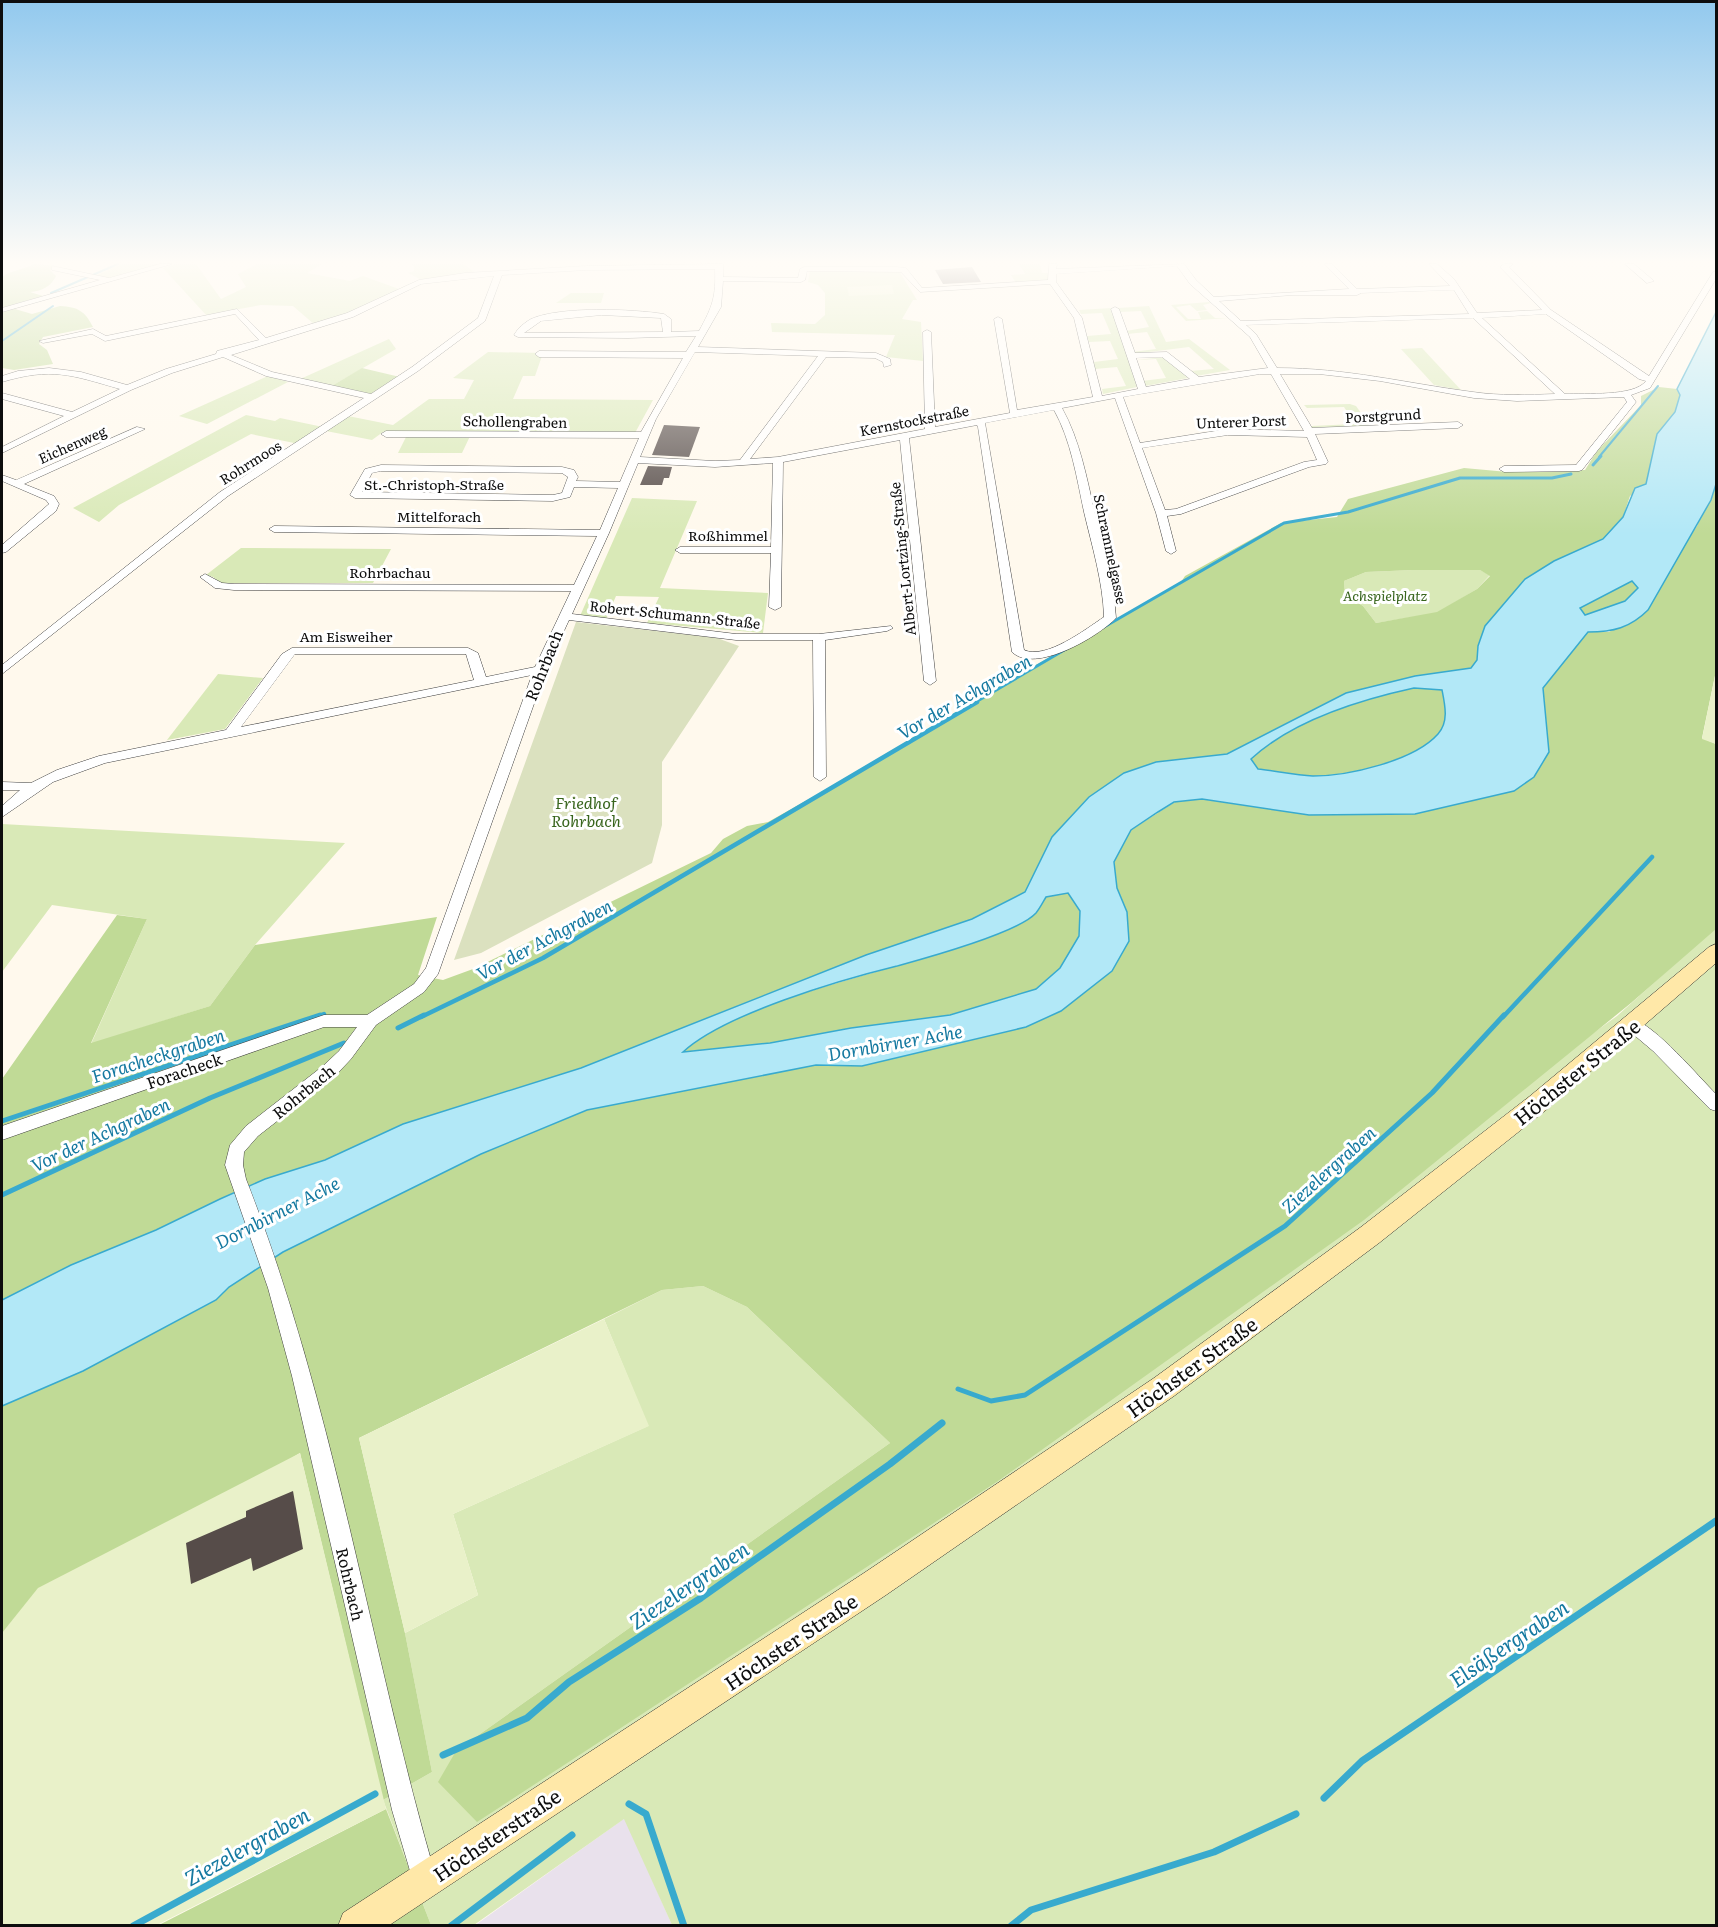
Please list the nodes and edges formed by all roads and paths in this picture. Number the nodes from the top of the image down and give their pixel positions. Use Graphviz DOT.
graph roads {
  1 [pos="218,354"];
  2 [pos="223,354"];
  3 [pos="435,354"];
  4 [pos="539,354"];
  5 [pos="545,354"];
  6 [pos="689,354"];
  7 [pos="819,354"];
  8 [pos="824,354"];
  9 [pos="928,354"];
  10 [pos="1004,354"];
  11 [pos="1087,354"];
  12 [pos="1264,354"];
  13 [pos="1517,354"];
  14 [pos="1609,354"];
  15 [pos="1667,354"];
  16 [pos="1132,356"];
  17 [pos="887,365"];
  18 [pos="1274,370"];
  19 [pos="2,379"];
  20 [pos="1651,379"];
  21 [pos="1197,380"];
  22 [pos="128,388"];
  23 [pos="1143,390"];
  24 [pos="1626,394"];
  25 [pos="1118,395"];
  26 [pos="2,396"];
  27 [pos="372,397"];
  28 [pos="1565,398"];
  29 [pos="1098,399"];
  30 [pos="1056,406"];
  31 [pos="1017,414"];
  32 [pos="72,416"];
  33 [pos="980,422"];
  34 [pos="1458,425"];
  35 [pos="140,429"];
  36 [pos="930,430"];
  37 [pos="1310,433"];
  38 [pos="386,434"];
  39 [pos="644,435"];
  40 [pos="904,435"];
  41 [pos="1136,446"];
  42 [pos="2,450"];
  43 [pos="634,460"];
  44 [pos="778,460"];
  45 [pos="745,463"];
  46 [pos="1504,469"];
  47 [pos="2,478"];
  48 [pos="15,484"];
  49 [pos="570,484"];
  50 [pos="624,485"];
  51 [pos="1161,513"];
  52 [pos="274,529"];
  53 [pos="604,533"];
  54 [pos="2,550"];
  55 [pos="680,550"];
  56 [pos="777,550"];
  57 [pos="1171,551"];
  58 [pos="205,577"];
  59 [pos="578,588"];
  60 [pos="775,608"];
  61 [pos="564,616"];
  62 [pos="887,628"];
  63 [pos="819,637"];
  64 [pos="2,670"];
  65 [pos="540,670"];
  66 [pos="930,681"];
  67 [pos="481,682"];
  68 [pos="230,733"];
  69 [pos="820,777"];
  70 [pos="2,786"];
  71 [pos="30,789"];
  72 [pos="2,813"];
  73 [pos="1716,952"];
  74 [pos="370,1021"];
  75 [pos="1633,1026"];
  76 [pos="1716,1104"];
  77 [pos="2,1133"];
  78 [pos="637,1742"];
  79 [pos="425,1881"];
  80 [pos="356,1926"];
  1 -- 22 [label="street"];
  2 -- 27 [label="street"];
  3 -- 27 [label="street, Rohrmoos"];
  4 -- 5 [label="street"];
  6 -- 39 [label="street, Rohrbach"];
  7 -- 8 [label="street"];
  8 -- 17 [label="street"];
  8 -- 45 [label="street"];
  9 -- 36 [label="street"];
  10 -- 31 [label="street"];
  11 -- 29 [label="street"];
  12 -- 18 [label="street"];
  13 -- 28 [label="street"];
  14 -- 20 [label="street"];
  15 -- 20 [label="street"];
  16 -- 21 [label="street"];
  16 -- 23 [label="street"];
  18 -- 21 [label="street, Kernstockstraße"];
  18 -- 28 [label="street, Kernstockstraße"];
  18 -- 37 [label="street"];
  19 -- 22 [label="street"];
  20 -- 24 [label="street"];
  21 -- 23 [label="street, Kernstockstraße"];
  22 -- 32 [label="street"];
  23 -- 25 [label="street, Kernstockstraße"];
  24 -- 28 [label="street, Kernstockstraße"];
  24 -- 46 [label="street"];
  25 -- 29 [label="street, Kernstockstraße"];
  25 -- 41 [label="street"];
  26 -- 32 [label="street"];
  27 -- 64 [label="street, Rohrmoos"];
  29 -- 30 [label="street, Kernstockstraße"];
  30 -- 31 [label="street, Kernstockstraße"];
  30 -- 33 [label="street, Schrammelgasse"];
  31 -- 33 [label="street, Kernstockstraße"];
  32 -- 42 [label="street"];
  33 -- 36 [label="street, Kernstockstraße"];
  34 -- 37 [label="street, Porstgrund"];
  35 -- 48 [label="street, Eichenweg"];
  36 -- 40 [label="street, Kernstockstraße"];
  37 -- 41 [label="street, Unterer Porst"];
  37 -- 51 [label="street"];
  38 -- 39 [label="street, Schollengraben"];
  39 -- 43 [label="street, Rohrbach"];
  40 -- 44 [label="street, Kernstockstraße"];
  40 -- 66 [label="street, Albert-Lortzing-Straße"];
  41 -- 51 [label="street"];
  43 -- 45 [label="street, Kernstockstraße"];
  43 -- 50 [label="street, Rohrbach"];
  44 -- 45 [label="street, Kernstockstraße"];
  44 -- 56 [label="street, Roßhimmel"];
  47 -- 48 [label="street"];
  48 -- 54 [label="street"];
  49 -- 49 [label="street, St.-Christoph-Straße"];
  49 -- 50 [label="street"];
  50 -- 53 [label="street, Rohrbach"];
  51 -- 57 [label="street"];
  52 -- 53 [label="street, Mittelforach"];
  53 -- 59 [label="street, Rohrbach"];
  55 -- 56 [label="street, Roßhimmel"];
  56 -- 60 [label="street, Roßhimmel"];
  58 -- 59 [label="street, Rohrbachau"];
  59 -- 61 [label="street, Rohrbach"];
  61 -- 63 [label="street, Robert-Schumann-Straße"];
  61 -- 65 [label="street, Rohrbach"];
  62 -- 63 [label="street, Robert-Schumann-Straße"];
  63 -- 69 [label="street"];
  65 -- 67 [label="street"];
  65 -- 74 [label="street, Rohrbach"];
  67 -- 68 [label="street"];
  67 -- 68 [label="street, Am Eisweiher"];
  68 -- 71 [label="street"];
  70 -- 71 [label="street"];
  71 -- 72 [label="street"];
  73 -- 75 [label="main road, Höchster Straße"];
  74 -- 77 [label="street, Foracheck"];
  74 -- 79 [label="street, Rohrbach"];
  75 -- 76 [label="street"];
  75 -- 78 [label="main road, Höchster Straße"];
  78 -- 79 [label="main road, Höchsterstraße"];
  79 -- 80 [label="main road, Höchsterstraße"];
}
